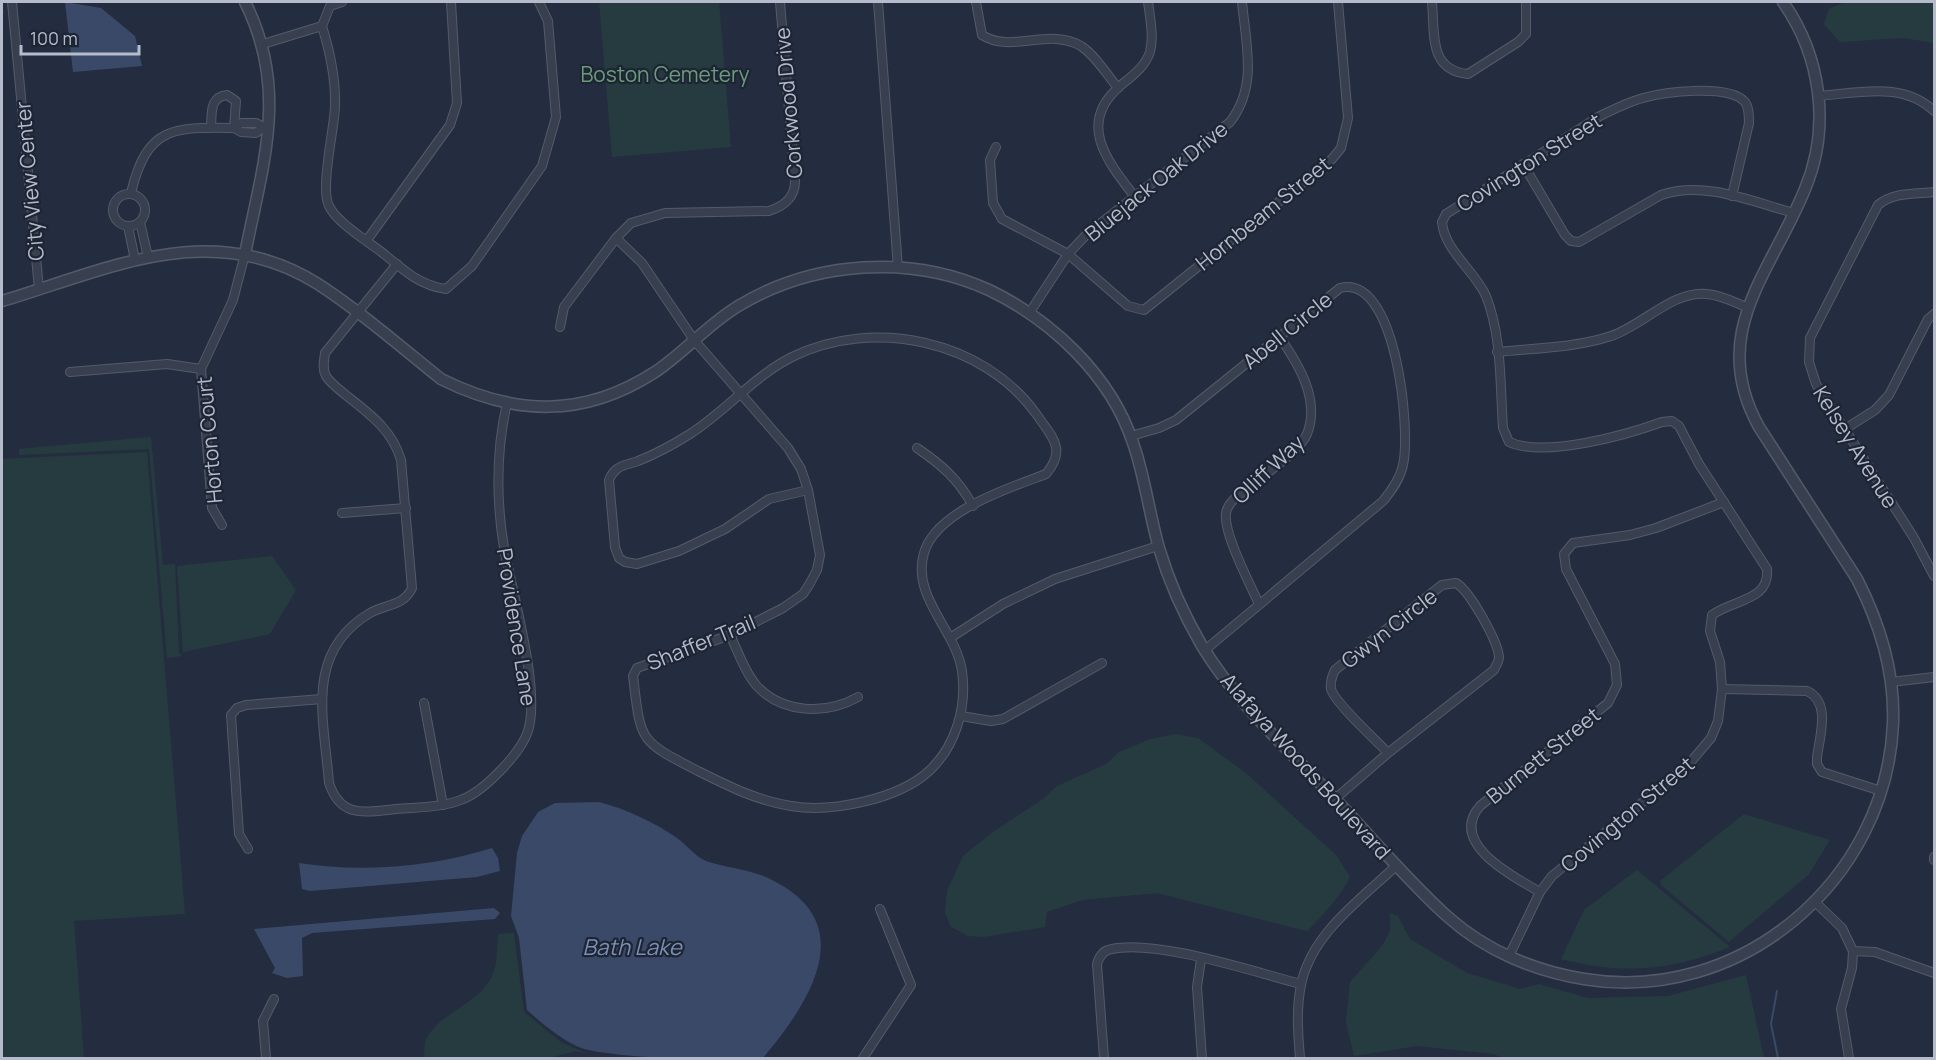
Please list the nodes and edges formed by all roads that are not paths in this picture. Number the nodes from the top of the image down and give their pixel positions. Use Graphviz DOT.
graph roads {
  1 [pos="12,2"];
  2 [pos="245,2"];
  3 [pos="342,2"];
  4 [pos="451,2"];
  5 [pos="539,2"];
  6 [pos="780,2"];
  7 [pos="878,2"];
  8 [pos="976,2"];
  9 [pos="1148,2"];
  10 [pos="1242,2"];
  11 [pos="1338,2"];
  12 [pos="1432,2"];
  13 [pos="1526,2"];
  14 [pos="1783,2"];
  15 [pos="322,26"];
  16 [pos="263,44"];
  17 [pos="1118,88"];
  18 [pos="1818,96"];
  19 [pos="1935,111"];
  20 [pos="211,128"];
  21 [pos="234,128"];
  22 [pos="266,128"];
  23 [pos="996,147"];
  24 [pos="1523,165"];
  25 [pos="1935,192"];
  26 [pos="131,193"];
  27 [pos="1732,196"];
  28 [pos="1134,197"];
  29 [pos="1794,213"];
  30 [pos="140,222"];
  31 [pos="128,226"];
  32 [pos="616,238"];
  33 [pos="367,240"];
  34 [pos="245,254"];
  35 [pos="1068,254"];
  36 [pos="148,257"];
  37 [pos="135,260"];
  38 [pos="397,264"];
  39 [pos="898,268"];
  40 [pos="39,289"];
  41 [pos="2,301"];
  42 [pos="1746,307"];
  43 [pos="356,312"];
  44 [pos="1030,312"];
  45 [pos="1935,314"];
  46 [pos="560,327"];
  47 [pos="1279,336"];
  48 [pos="694,340"];
  49 [pos="1497,352"];
  50 [pos="201,369"];
  51 [pos="70,372"];
  52 [pos="742,395"];
  53 [pos="507,403"];
  54 [pos="1845,429"];
  55 [pos="1131,436"];
  56 [pos="917,448"];
  57 [pos="808,489"];
  58 [pos="1724,502"];
  59 [pos="973,506"];
  60 [pos="406,508"];
  61 [pos="342,513"];
  62 [pos="222,525"];
  63 [pos="1158,546"];
  64 [pos="1931,559"];
  65 [pos="1935,576"];
  66 [pos="1259,604"];
  67 [pos="730,635"];
  68 [pos="950,638"];
  69 [pos="1205,650"];
  70 [pos="1102,663"];
  71 [pos="1935,677"];
  72 [pos="1891,682"];
  73 [pos="1722,689"];
  74 [pos="858,697"];
  75 [pos="322,699"];
  76 [pos="424,703"];
  77 [pos="961,716"];
  78 [pos="1388,753"];
  79 [pos="1881,791"];
  80 [pos="1335,799"];
  81 [pos="443,805"];
  82 [pos="248,849"];
  83 [pos="1397,865"];
  84 [pos="1540,892"];
  85 [pos="1816,903"];
  86 [pos="880,909"];
  87 [pos="1853,951"];
  88 [pos="1509,956"];
  89 [pos="1202,959"];
  90 [pos="1935,973"];
  91 [pos="1301,984"];
  92 [pos="274,999"];
  93 [pos="266,1059"];
  94 [pos="862,1059"];
  95 [pos="1104,1059"];
  96 [pos="1202,1059"];
  97 [pos="1300,1059"];
  98 [pos="1849,1059"];
  1 -- 40 [label="street, City View Center"];
  2 -- 16 [label="street"];
  3 -- 15 [label="street"];
  4 -- 33 [label="street"];
  5 -- 38 [label="street"];
  6 -- 32 [label="street, Corkwood Drive"];
  7 -- 39 [label="street"];
  8 -- 17 [label="street"];
  9 -- 17 [label="street"];
  10 -- 28 [label="street, Bluejack Oak Drive"];
  11 -- 35 [label="street, Hornbeam Street"];
  12 -- 13 [label="street"];
  14 -- 18 [label="street, Alafaya Woods Boulevard"];
  15 -- 16 [label="street"];
  15 -- 33 [label="street"];
  16 -- 22 [label="street"];
  17 -- 28 [label="street"];
  18 -- 19 [label="street"];
  18 -- 29 [label="street, Alafaya Woods Boulevard"];
  20 -- 21 [label="street"];
  20 -- 21 [label="street"];
  20 -- 26 [label="street"];
  21 -- 22 [label="street"];
  22 -- 34 [label="street"];
  23 -- 35 [label="street"];
  24 -- 27 [label="street"];
  24 -- 27 [label="street, Covington Street"];
  24 -- 49 [label="street, Covington Street"];
  25 -- 54 [label="street, Kelsey Avenue"];
  26 -- 30 [label="street"];
  26 -- 31 [label="street"];
  27 -- 29 [label="street"];
  28 -- 35 [label="street, Bluejack Oak Drive"];
  29 -- 42 [label="street, Alafaya Woods Boulevard"];
  30 -- 31 [label="street"];
  30 -- 36 [label="street"];
  31 -- 37 [label="street"];
  32 -- 46 [label="street, Corkwood Drive"];
  32 -- 48 [label="street, Shaffer Trail"];
  33 -- 38 [label="street"];
  34 -- 36 [label="street, Alafaya Woods Boulevard"];
  34 -- 43 [label="street, Alafaya Woods Boulevard"];
  34 -- 50 [label="street, Horton Court"];
  35 -- 44 [label="street, Bluejack Oak Drive"];
  36 -- 37 [label="street, Alafaya Woods Boulevard"];
  37 -- 40 [label="street, Alafaya Woods Boulevard"];
  38 -- 43 [label="street, Providence Lane"];
  39 -- 44 [label="street, Alafaya Woods Boulevard"];
  39 -- 48 [label="street, Alafaya Woods Boulevard"];
  40 -- 41 [label="street, Alafaya Woods Boulevard"];
  42 -- 49 [label="street"];
  42 -- 72 [label="street, Alafaya Woods Boulevard"];
  43 -- 53 [label="street, Alafaya Woods Boulevard"];
  43 -- 60 [label="street, Providence Lane"];
  44 -- 55 [label="street, Alafaya Woods Boulevard"];
  45 -- 54 [label="street"];
  47 -- 55 [label="street, Abell Circle"];
  47 -- 66 [label="street, Olliff Way"];
  47 -- 66 [label="street, Abell Circle"];
  48 -- 52 [label="street, Shaffer Trail"];
  48 -- 53 [label="street, Alafaya Woods Boulevard"];
  49 -- 58 [label="street, Covington Street"];
  50 -- 51 [label="street"];
  50 -- 62 [label="street, Horton Court"];
  52 -- 57 [label="street, Shaffer Trail"];
  52 -- 57 [label="street"];
  52 -- 59 [label="street, Shaffer Trail"];
  53 -- 81 [label="street, Providence Lane"];
  54 -- 64 [label="street, Kelsey Avenue"];
  55 -- 63 [label="street, Alafaya Woods Boulevard"];
  56 -- 59 [label="street"];
  57 -- 67 [label="street, Shaffer Trail"];
  58 -- 73 [label="street, Covington Street"];
  58 -- 84 [label="street, Burnett Street"];
  59 -- 68 [label="street, Shaffer Trail"];
  60 -- 61 [label="street"];
  60 -- 75 [label="street, Providence Lane"];
  63 -- 68 [label="street"];
  63 -- 69 [label="street, Alafaya Woods Boulevard"];
  64 -- 65 [label="street, Kelsey Avenue"];
  66 -- 69 [label="street, Abell Circle"];
  67 -- 74 [label="street"];
  67 -- 77 [label="street, Shaffer Trail"];
  68 -- 77 [label="street, Shaffer Trail"];
  69 -- 80 [label="street, Alafaya Woods Boulevard"];
  70 -- 77 [label="street"];
  71 -- 72 [label="street"];
  72 -- 79 [label="street, Alafaya Woods Boulevard"];
  73 -- 79 [label="street"];
  73 -- 84 [label="street, Covington Street"];
  75 -- 81 [label="street, Providence Lane"];
  75 -- 82 [label="street"];
  76 -- 81 [label="street"];
  78 -- 78 [label="street, Gwyn Circle"];
  78 -- 80 [label="street, Gwyn Circle"];
  79 -- 85 [label="street, Alafaya Woods Boulevard"];
  80 -- 83 [label="street, Alafaya Woods Boulevard"];
  83 -- 88 [label="street, Alafaya Woods Boulevard"];
  83 -- 91 [label="street"];
  84 -- 88 [label="street, Covington Street"];
  85 -- 87 [label="street"];
  85 -- 88 [label="street, Alafaya Woods Boulevard"];
  86 -- 94 [label="street"];
  87 -- 90 [label="street"];
  87 -- 98 [label="street"];
  89 -- 91 [label="street"];
  89 -- 95 [label="street"];
  89 -- 96 [label="street"];
  91 -- 97 [label="street"];
  92 -- 93 [label="street"];
}
